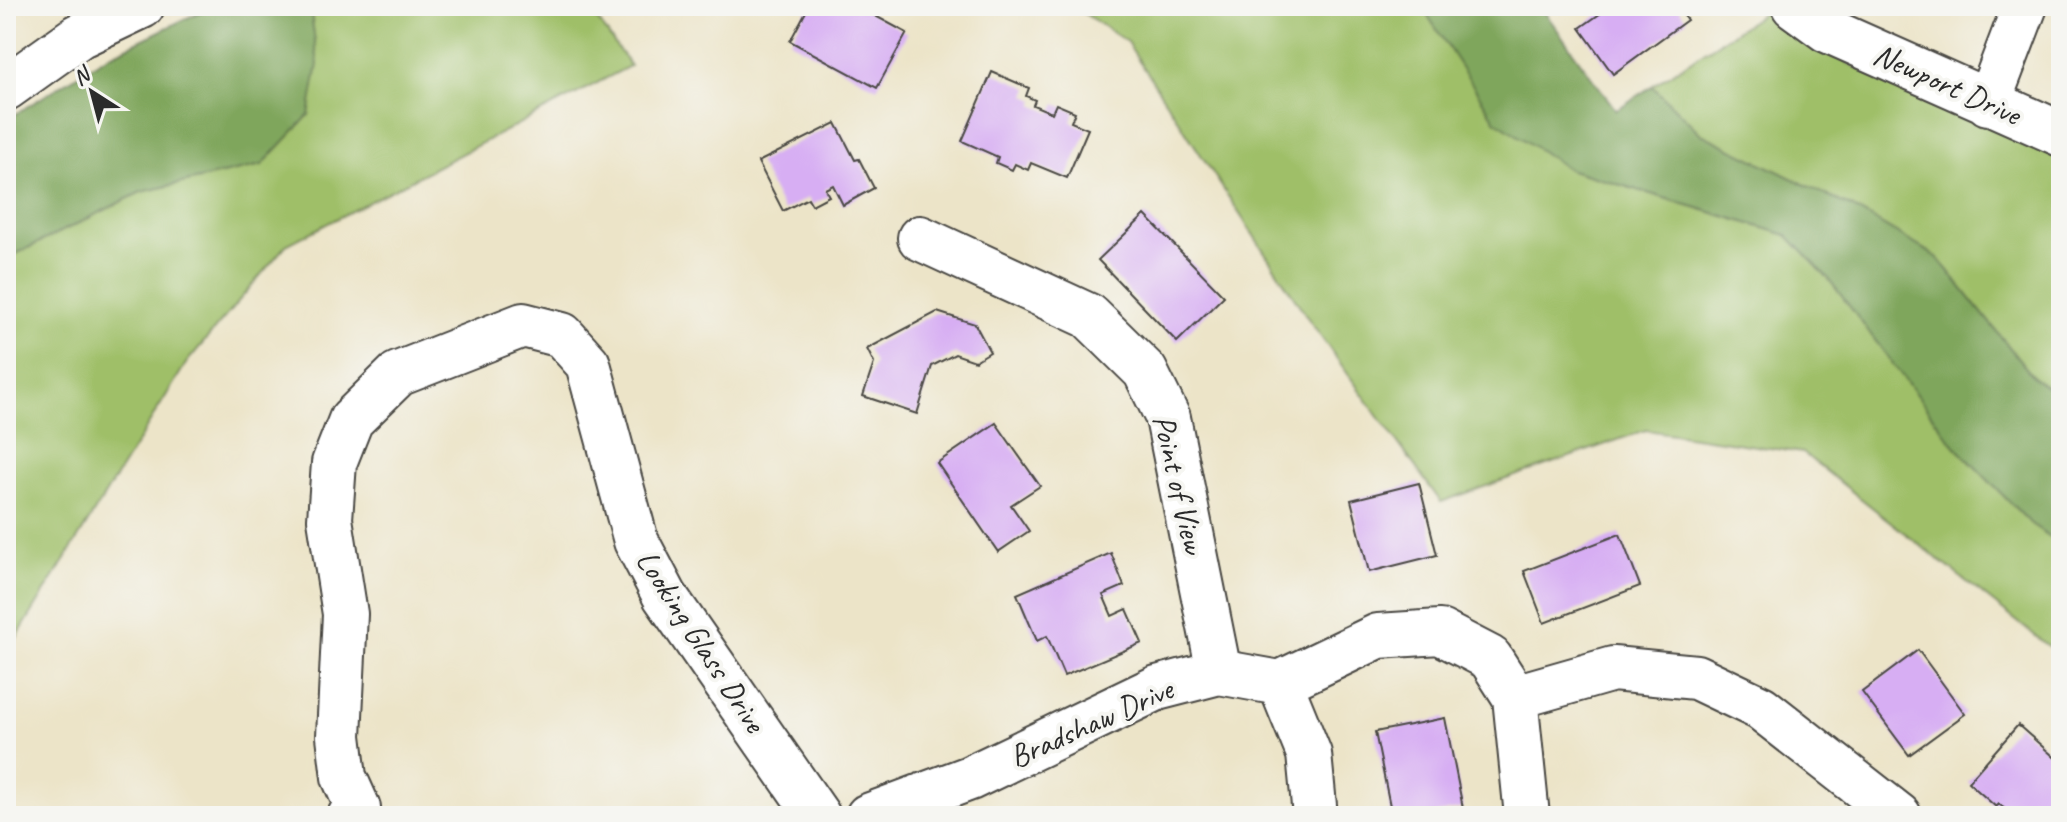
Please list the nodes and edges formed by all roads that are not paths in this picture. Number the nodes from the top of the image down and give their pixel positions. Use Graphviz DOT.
graph roads {
  1 [pos="142,6"];
  2 [pos="1794,6"];
  3 [pos="2025,6"];
  4 [pos="6,88"];
  5 [pos="1988,103"];
  6 [pos="2061,134"];
  7 [pos="920,238"];
  8 [pos="1219,672"];
  9 [pos="1280,683"];
  10 [pos="1515,697"];
  11 [pos="354,812"];
  12 [pos="818,816"];
  13 [pos="868,816"];
  14 [pos="1315,816"];
  15 [pos="1527,816"];
  16 [pos="1899,816"];
  1 -- 4 [label="street"];
  2 -- 5 [label="street, Newport Drive"];
  3 -- 5 [label="street"];
  5 -- 6 [label="street, Newport Drive"];
  7 -- 8 [label="street, Point of View"];
  8 -- 9 [label="street, Bradshaw Drive"];
  8 -- 13 [label="street, Bradshaw Drive"];
  9 -- 10 [label="street"];
  9 -- 14 [label="street"];
  10 -- 15 [label="street"];
  10 -- 16 [label="street"];
  11 -- 12 [label="street, Looking Glass Drive"];
}
